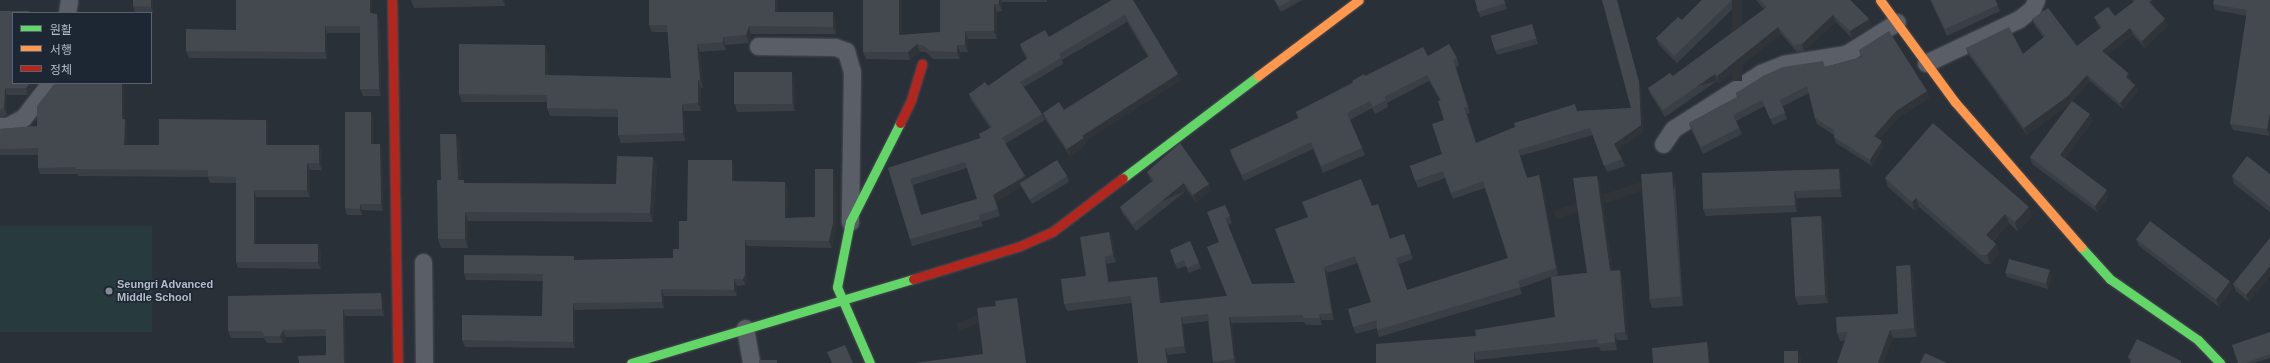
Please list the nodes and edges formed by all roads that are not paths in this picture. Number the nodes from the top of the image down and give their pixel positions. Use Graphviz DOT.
graph roads {
  1 [pos="69,0"];
  2 [pos="392,0"];
  3 [pos="1359,0"];
  4 [pos="2036,0"];
  5 [pos="1882,1"];
  6 [pos="67,12"];
  7 [pos="1897,22"];
  8 [pos="758,46"];
  9 [pos="1926,63"];
  10 [pos="922,64"];
  11 [pos="49,84"];
  12 [pos="0,126"];
  13 [pos="1663,144"];
  14 [pos="850,222"];
  15 [pos="423,262"];
  16 [pos="842,300"];
  17 [pos="745,328"];
  18 [pos="398,363"];
  19 [pos="424,363"];
  20 [pos="631,363"];
  21 [pos="751,363"];
  22 [pos="870,363"];
  23 [pos="2220,363"];
  1 -- 6 [label="street"];
  2 -- 18 [label="street"];
  3 -- 16 [label="street"];
  4 -- 9 [label="street"];
  5 -- 7 [label="street"];
  7 -- 9 [label="street"];
  7 -- 13 [label="street"];
  8 -- 14 [label="street"];
  9 -- 23 [label="street"];
  10 -- 14 [label="street"];
  11 -- 12 [label="street"];
  14 -- 16 [label="street"];
  15 -- 19 [label="street"];
  16 -- 17 [label="street"];
  16 -- 22 [label="street"];
  17 -- 20 [label="street"];
  17 -- 21 [label="street"];
}
